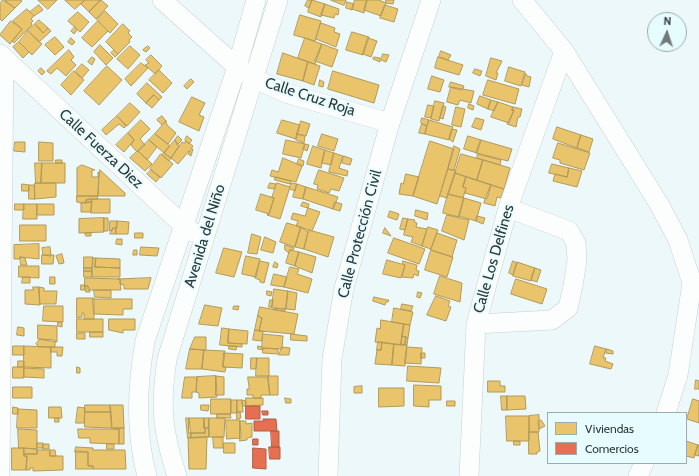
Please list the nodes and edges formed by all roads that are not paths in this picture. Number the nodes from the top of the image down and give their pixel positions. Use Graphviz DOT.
graph roads {
  1 [pos="162,0"];
  2 [pos="256,0"];
  3 [pos="278,0"];
  4 [pos="431,0"];
  5 [pos="522,0"];
  6 [pos="564,51"];
  7 [pos="2,56"];
  8 [pos="237,67"];
  9 [pos="253,78"];
  10 [pos="390,123"];
  11 [pos="508,208"];
  12 [pos="184,226"];
  13 [pos="205,240"];
  14 [pos="476,324"];
  15 [pos="666,412"];
  16 [pos="644,464"];
  17 [pos="0,476"];
  18 [pos="147,476"];
  19 [pos="177,476"];
  20 [pos="328,476"];
  21 [pos="469,476"];
  22 [pos="638,476"];
  1 -- 8 [label="street, Calle Cruz Roja"];
  2 -- 8 [label="street, Avenida del Niño"];
  3 -- 9 [label="street, Avenida del Niño"];
  4 -- 10 [label="street, Calle Protección Civil"];
  5 -- 6 [label="street"];
  6 -- 11 [label="street, Calle Los Delfines"];
  6 -- 15 [label="street"];
  7 -- 12 [label="street, Calle Fuerza Diez"];
  7 -- 17 [label="street"];
  8 -- 9 [label="street, Calle Cruz Roja"];
  8 -- 12 [label="street, Avenida del Niño"];
  9 -- 10 [label="street, Calle Cruz Roja"];
  9 -- 13 [label="street, Avenida del Niño"];
  10 -- 20 [label="street, Calle Protección Civil"];
  11 -- 14 [label="street, Calle Los Delfines"];
  11 -- 14 [label="street"];
  12 -- 13 [label="street, Calle Fuerza Diez"];
  12 -- 18 [label="street, Avenida del Niño"];
  13 -- 19 [label="street, Avenida del Niño"];
  14 -- 21 [label="street, Calle Los Delfines"];
  16 -- 22 [label="street"];
}
